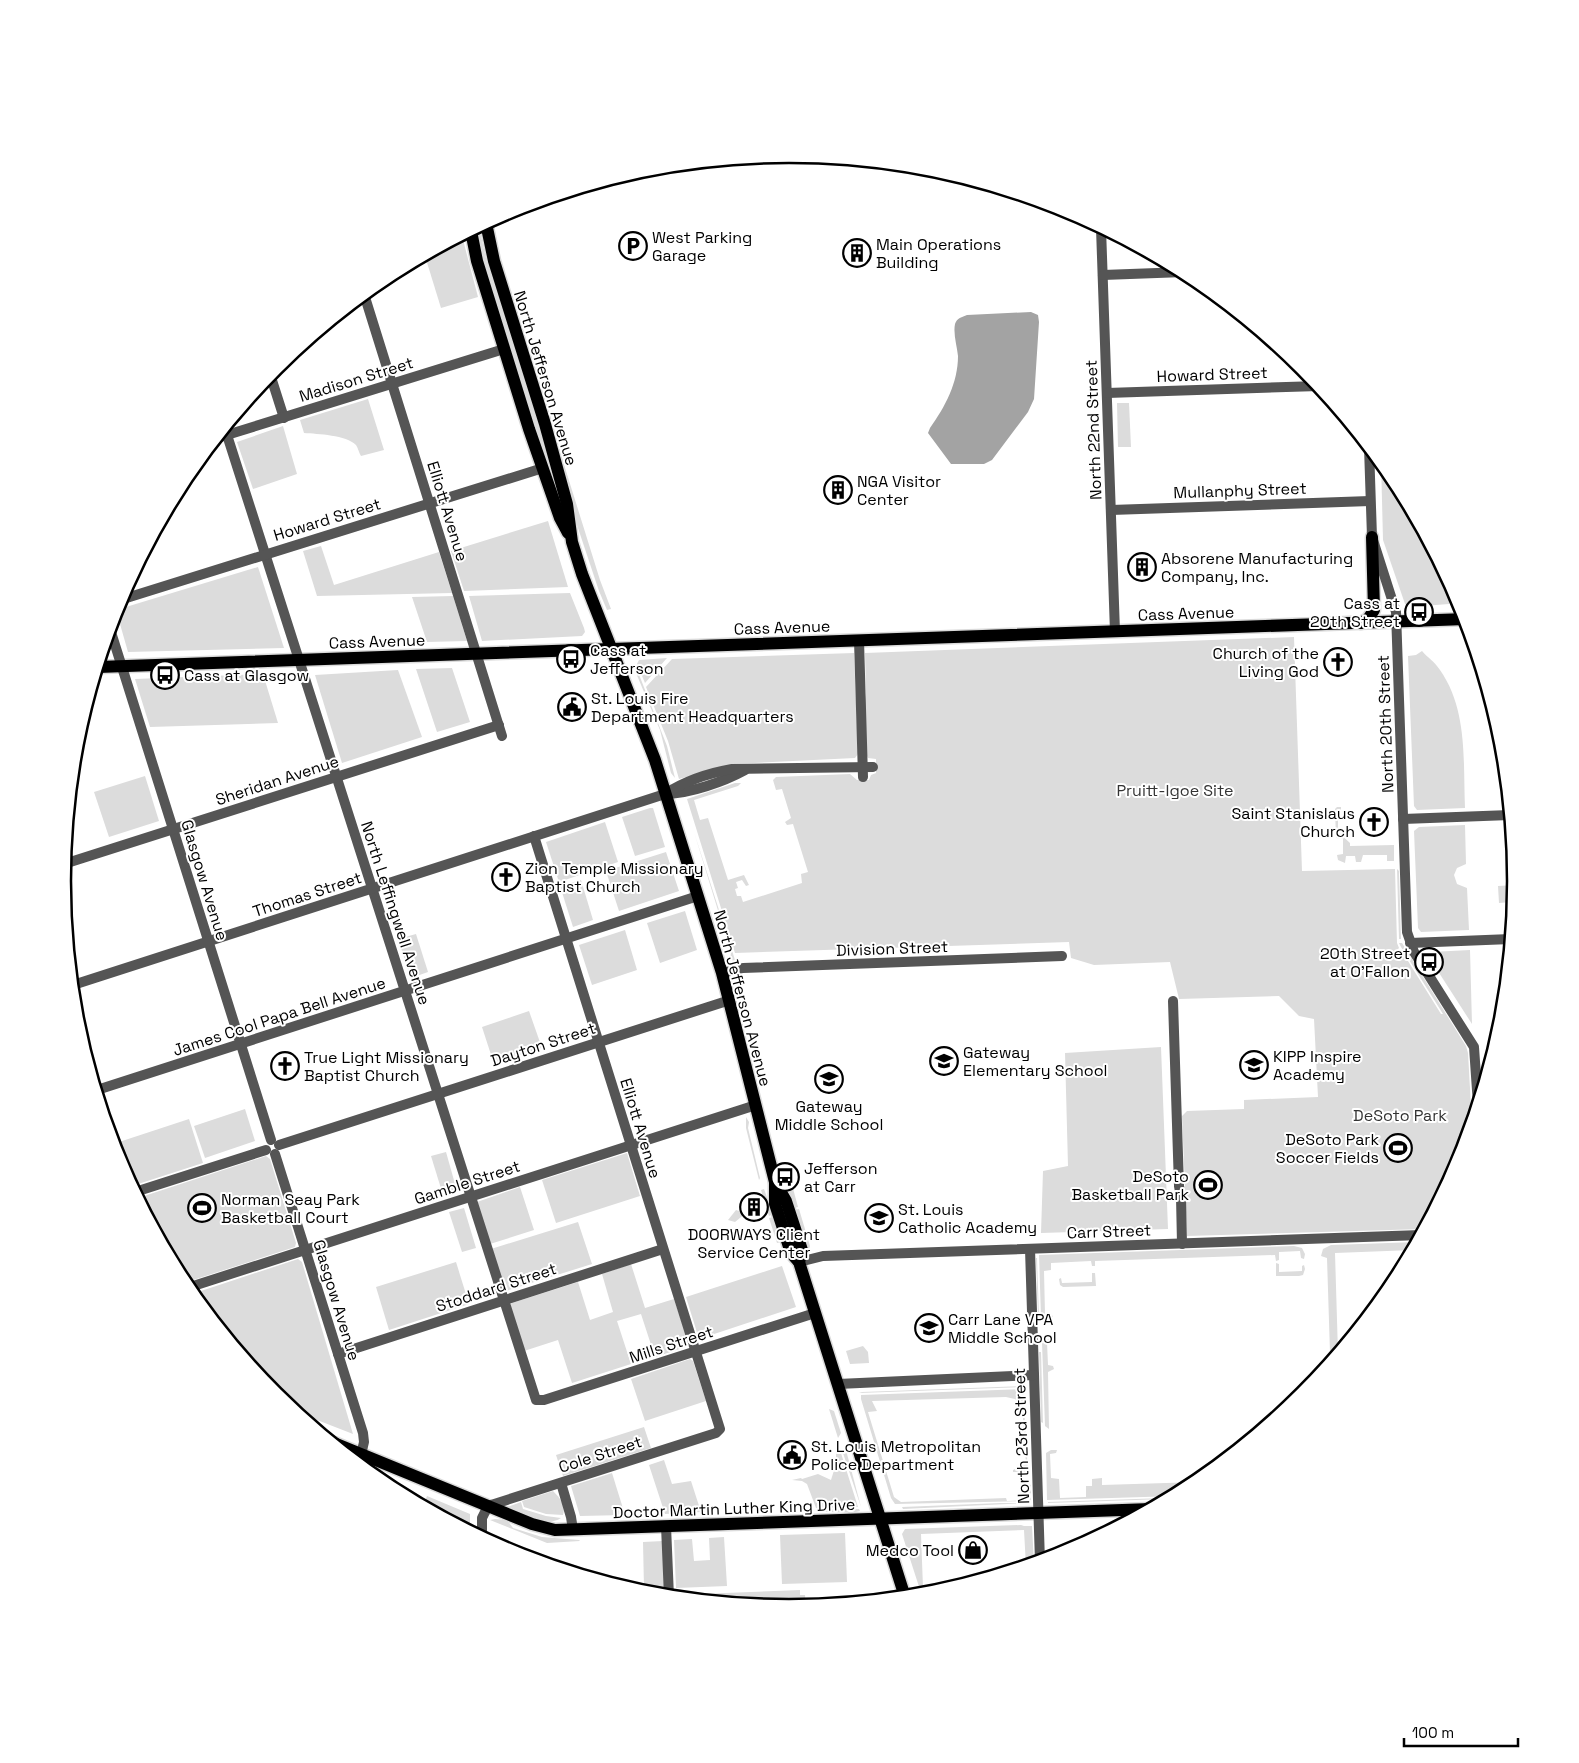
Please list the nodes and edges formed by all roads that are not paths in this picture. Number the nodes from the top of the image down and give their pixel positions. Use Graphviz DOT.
graph roads {
  1 [pos="488,230"];
  2 [pos="1101,234"];
  3 [pos="473,237"];
  4 [pos="1171,272"];
  5 [pos="1103,275"];
  6 [pos="366,301"];
  7 [pos="504,349"];
  8 [pos="273,383"];
  9 [pos="392,384"];
  10 [pos="1309,386"];
  11 [pos="1107,393"];
  12 [pos="284,418"];
  13 [pos="227,436"];
  14 [pos="223,440"];
  15 [pos="1368,457"];
  16 [pos="543,468"];
  17 [pos="1370,501"];
  18 [pos="430,503"];
  19 [pos="1111,510"];
  20 [pos="1372,537"];
  21 [pos="572,542"];
  22 [pos="265,554"];
  23 [pos="131,597"];
  24 [pos="1458,619"];
  25 [pos="1397,622"];
  26 [pos="1361,623"];
  27 [pos="1115,632"];
  28 [pos="113,640"];
  29 [pos="859,640"];
  30 [pos="611,649"];
  31 [pos="476,654"];
  32 [pos="299,661"];
  33 [pos="122,666"];
  34 [pos="104,667"];
  35 [pos="499,725"];
  36 [pos="502,736"];
  37 [pos="336,777"];
  38 [pos="665,794"];
  39 [pos="1504,815"];
  40 [pos="1403,819"];
  41 [pos="173,829"];
  42 [pos="534,836"];
  43 [pos="72,861"];
  44 [pos="372,889"];
  45 [pos="698,896"];
  46 [pos="566,939"];
  47 [pos="1505,939"];
  48 [pos="208,942"];
  49 [pos="1410,943"];
  50 [pos="1062,956"];
  51 [pos="722,972"];
  52 [pos="78,983"];
  53 [pos="405,991"];
  54 [pos="730,1000"];
  55 [pos="1173,1001"];
  56 [pos="598,1042"];
  57 [pos="240,1044"];
  58 [pos="1476,1071"];
  59 [pos="1482,1071"];
  60 [pos="102,1088"];
  61 [pos="1477,1088"];
  62 [pos="438,1094"];
  63 [pos="756,1105"];
  64 [pos="631,1145"];
  65 [pos="273,1147"];
  66 [pos="141,1190"];
  67 [pos="471,1197"];
  68 [pos="1415,1235"];
  69 [pos="1182,1244"];
  70 [pos="663,1249"];
  71 [pos="1030,1249"];
  72 [pos="305,1250"];
  73 [pos="799,1262"];
  74 [pos="195,1285"];
  75 [pos="504,1300"];
  76 [pos="815,1313"];
  77 [pos="696,1352"];
  78 [pos="338,1354"];
  79 [pos="1034,1375"];
  80 [pos="838,1384"];
  81 [pos="536,1400"];
  82 [pos="720,1429"];
  83 [pos="353,1452"];
  84 [pos="361,1455"];
  85 [pos="561,1483"];
  86 [pos="488,1506"];
  87 [pos="1139,1509"];
  88 [pos="1038,1513"];
  89 [pos="880,1519"];
  90 [pos="666,1526"];
  91 [pos="482,1530"];
  92 [pos="573,1530"];
  93 [pos="1040,1554"];
  94 [pos="669,1589"];
  95 [pos="903,1591"];
  1 -- 21 [label="main road, North Jefferson Avenue"];
  2 -- 5 [label="street, North 22nd Street"];
  3 -- 7 [label="main road, North Jefferson Avenue"];
  4 -- 5 [label="street"];
  5 -- 11 [label="street, North 22nd Street"];
  6 -- 9 [label="street, Elliott Avenue"];
  7 -- 9 [label="street, Madison Street"];
  7 -- 16 [label="main road, North Jefferson Avenue"];
  8 -- 12 [label="street"];
  9 -- 12 [label="street, Madison Street"];
  9 -- 18 [label="street, Elliott Avenue"];
  10 -- 11 [label="street, Howard Street"];
  11 -- 19 [label="street, North 22nd Street"];
  12 -- 13 [label="street, Madison Street"];
  14 -- 22 [label="street, North Leffingwell Avenue"];
  15 -- 17 [label="street, North 20th Street"];
  16 -- 18 [label="street, Howard Street"];
  16 -- 21 [label="main road, North Jefferson Avenue"];
  17 -- 19 [label="street, Mullanphy Street"];
  17 -- 20 [label="street, North 20th Street"];
  18 -- 22 [label="street, Howard Street"];
  18 -- 31 [label="street, Elliott Avenue"];
  19 -- 27 [label="street, North 22nd Street"];
  20 -- 25 [label="street, North 20th Street"];
  20 -- 26 [label="main road"];
  21 -- 30 [label="main road, North Jefferson Avenue"];
  22 -- 23 [label="street, Howard Street"];
  22 -- 32 [label="street, North Leffingwell Avenue"];
  24 -- 25 [label="main road, Cass Avenue"];
  25 -- 26 [label="main road, Cass Avenue"];
  25 -- 40 [label="street, North 20th Street"];
  26 -- 27 [label="main road, Cass Avenue"];
  27 -- 29 [label="main road, Cass Avenue"];
  28 -- 33 [label="street, Glasgow Avenue"];
  29 -- 30 [label="main road, Cass Avenue"];
  29 -- 38 [label="street, Thomas Street"];
  30 -- 31 [label="main road, Cass Avenue"];
  30 -- 38 [label="main road, North Jefferson Avenue"];
  31 -- 32 [label="main road, Cass Avenue"];
  31 -- 35 [label="street, Elliott Avenue"];
  32 -- 33 [label="main road, Cass Avenue"];
  32 -- 37 [label="street, North Leffingwell Avenue"];
  33 -- 34 [label="main road, Cass Avenue"];
  33 -- 41 [label="street, Glasgow Avenue"];
  35 -- 36 [label="street, Elliott Avenue"];
  35 -- 37 [label="street, Sheridan Avenue"];
  37 -- 41 [label="street, Sheridan Avenue"];
  37 -- 44 [label="street, North Leffingwell Avenue"];
  38 -- 42 [label="street, Thomas Street"];
  38 -- 45 [label="main road, North Jefferson Avenue"];
  39 -- 40 [label="street"];
  40 -- 49 [label="street, North 20th Street"];
  41 -- 43 [label="street, Sheridan Avenue"];
  41 -- 48 [label="street, Glasgow Avenue"];
  42 -- 44 [label="street, Thomas Street"];
  42 -- 46 [label="street, Elliott Avenue"];
  44 -- 48 [label="street, Thomas Street"];
  44 -- 53 [label="street, North Leffingwell Avenue"];
  45 -- 46 [label="street, James Cool Papa Bell Avenue"];
  45 -- 51 [label="main road, North Jefferson Avenue"];
  46 -- 53 [label="street, James Cool Papa Bell Avenue"];
  46 -- 56 [label="street, Elliott Avenue"];
  47 -- 49 [label="street"];
  48 -- 52 [label="street, Thomas Street"];
  48 -- 57 [label="street, Glasgow Avenue"];
  49 -- 58 [label="street, North 20th Street"];
  50 -- 51 [label="street, Division Street"];
  51 -- 54 [label="main road, North Jefferson Avenue"];
  53 -- 57 [label="street, James Cool Papa Bell Avenue"];
  53 -- 62 [label="street, North Leffingwell Avenue"];
  54 -- 56 [label="street, Dayton Street"];
  54 -- 63 [label="main road, North Jefferson Avenue"];
  55 -- 69 [label="street"];
  56 -- 62 [label="street, Dayton Street"];
  56 -- 64 [label="street, Elliott Avenue"];
  57 -- 60 [label="street, James Cool Papa Bell Avenue"];
  57 -- 65 [label="street, Glasgow Avenue"];
  58 -- 59 [label="street"];
  58 -- 61 [label="street, North 20th Street"];
  62 -- 65 [label="street, Dayton Street"];
  62 -- 67 [label="street, North Leffingwell Avenue"];
  63 -- 64 [label="street, Gamble Street"];
  63 -- 73 [label="main road, North Jefferson Avenue"];
  64 -- 67 [label="street, Gamble Street"];
  64 -- 70 [label="street, Elliott Avenue"];
  65 -- 66 [label="street, Dayton Street"];
  65 -- 72 [label="street, Glasgow Avenue"];
  67 -- 72 [label="street, Gamble Street"];
  67 -- 75 [label="street, North Leffingwell Avenue"];
  68 -- 69 [label="street, Carr Street"];
  69 -- 71 [label="street, Carr Street"];
  70 -- 75 [label="street, Stoddard Street"];
  70 -- 77 [label="street, Elliott Avenue"];
  71 -- 73 [label="street, Carr Street"];
  71 -- 79 [label="street, North 23rd Street"];
  72 -- 74 [label="street, Gamble Street"];
  72 -- 78 [label="street, Glasgow Avenue"];
  73 -- 76 [label="main road, North Jefferson Avenue"];
  75 -- 78 [label="street, Stoddard Street"];
  75 -- 81 [label="street, North Leffingwell Avenue"];
  76 -- 77 [label="street, Mills Street"];
  76 -- 80 [label="main road, North Jefferson Avenue"];
  77 -- 81 [label="street, Mills Street"];
  77 -- 82 [label="street, Elliott Avenue"];
  78 -- 84 [label="street, Glasgow Avenue"];
  79 -- 80 [label="street"];
  79 -- 88 [label="street, North 23rd Street"];
  80 -- 89 [label="main road, North Jefferson Avenue"];
  82 -- 85 [label="street, Cole Street"];
  83 -- 84 [label="main road, Doctor Martin Luther King Drive"];
  84 -- 86 [label="main road, Doctor Martin Luther King Drive"];
  85 -- 86 [label="street, Cole Street"];
  85 -- 92 [label="street"];
  86 -- 91 [label="street"];
  86 -- 92 [label="main road, Doctor Martin Luther King Drive"];
  87 -- 88 [label="main road, Doctor Martin Luther King Drive"];
  88 -- 89 [label="main road, Doctor Martin Luther King Drive"];
  88 -- 93 [label="street, North 23rd Street"];
  89 -- 90 [label="main road, Doctor Martin Luther King Drive"];
  89 -- 95 [label="main road, North Jefferson Avenue"];
  90 -- 92 [label="main road, Doctor Martin Luther King Drive"];
  90 -- 94 [label="street"];
}
